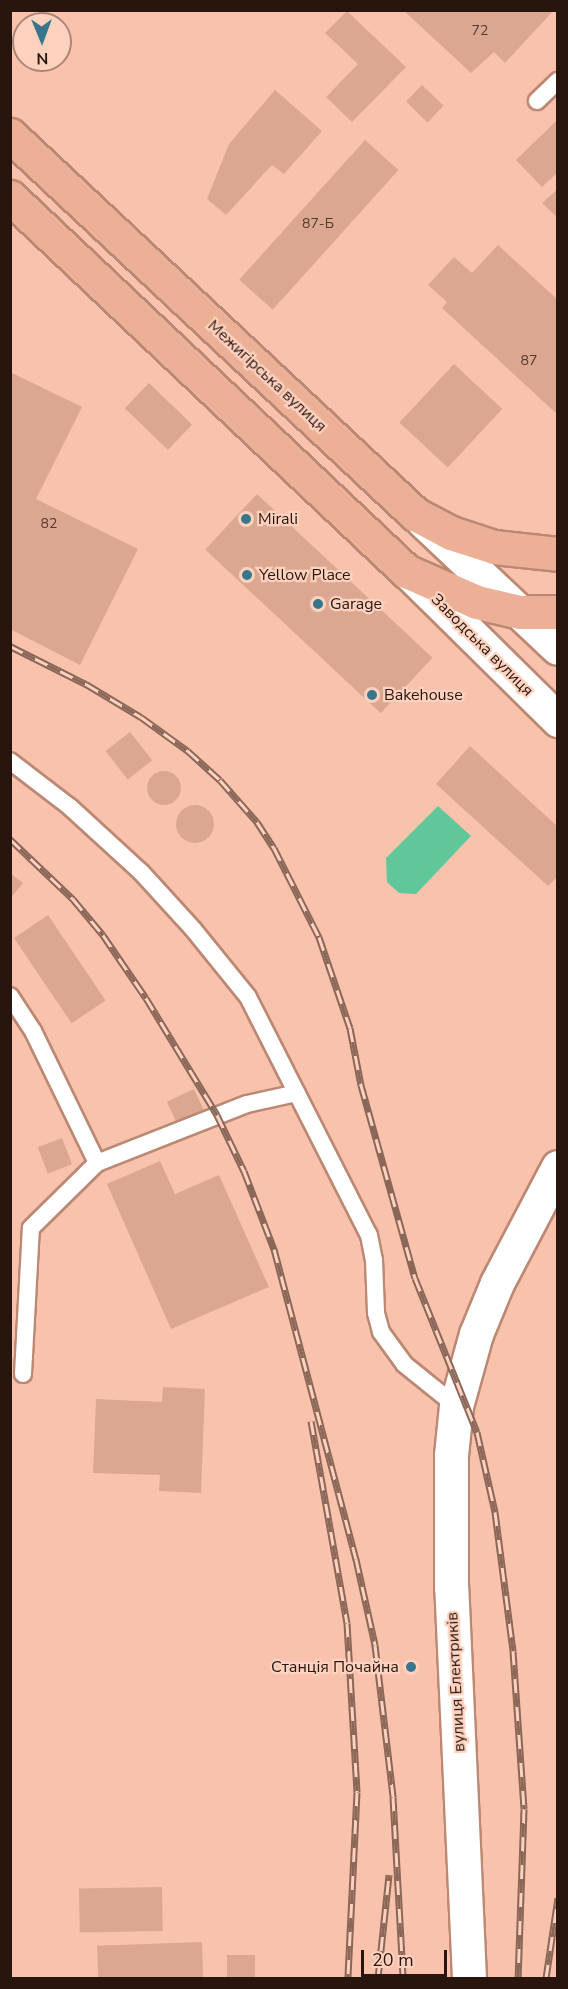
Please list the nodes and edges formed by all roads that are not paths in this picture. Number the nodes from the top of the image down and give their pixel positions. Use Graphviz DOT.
graph roads {
  1 [pos="558,81"];
  2 [pos="537,101"];
  3 [pos="10,135"];
  4 [pos="10,197"];
  5 [pos="415,514"];
  6 [pos="558,554"];
  7 [pos="406,571"];
  8 [pos="520,612"];
  9 [pos="558,612"];
  10 [pos="558,648"];
  11 [pos="558,720"];
  12 [pos="10,761"];
  13 [pos="10,996"];
  14 [pos="297,1093"];
  15 [pos="97,1162"];
  16 [pos="558,1167"];
  17 [pos="23,1374"];
  18 [pos="458,1396"];
  19 [pos="470,1978"];
  1 -- 2 [label="lane"];
  3 -- 5 [label="main road, Межигірська вулиця"];
  4 -- 7 [label="main road"];
  5 -- 6 [label="main road, Межигірська вулиця"];
  5 -- 8 [label="street"];
  7 -- 8 [label="main road"];
  7 -- 11 [label="street, Заводська вулиця"];
  8 -- 9 [label="main road"];
  8 -- 10 [label="street"];
  12 -- 14 [label="lane"];
  13 -- 15 [label="lane"];
  14 -- 15 [label="lane"];
  14 -- 18 [label="lane"];
  15 -- 17 [label="lane"];
  16 -- 18 [label="street"];
  18 -- 19 [label="street, вулиця Електриків"];
}
